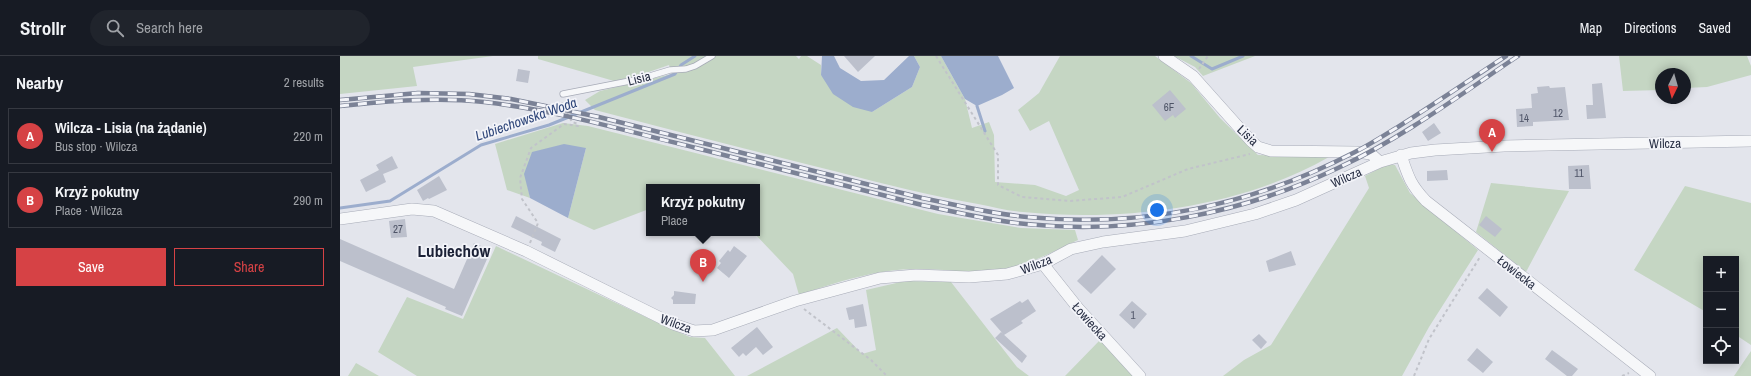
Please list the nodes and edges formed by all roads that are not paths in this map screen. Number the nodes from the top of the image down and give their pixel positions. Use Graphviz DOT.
graph roads {
  1 [pos="712,56"];
  2 [pos="1164,56"];
  3 [pos="563,94"];
  4 [pos="1751,141"];
  5 [pos="1401,155"];
  6 [pos="1380,162"];
  7 [pos="340,219"];
  8 [pos="1043,264"];
  9 [pos="1140,376"];
  10 [pos="1650,376"];
  1 -- 3 [label="lane, Lisia"];
  2 -- 6 [label="street, Lisia"];
  4 -- 5 [label="street, Wilcza"];
  5 -- 6 [label="street, Wilcza"];
  5 -- 10 [label="street, Łowiecka"];
  6 -- 8 [label="street, Wilcza"];
  7 -- 8 [label="street, Wilcza"];
  8 -- 9 [label="street, Łowiecka"];
}
